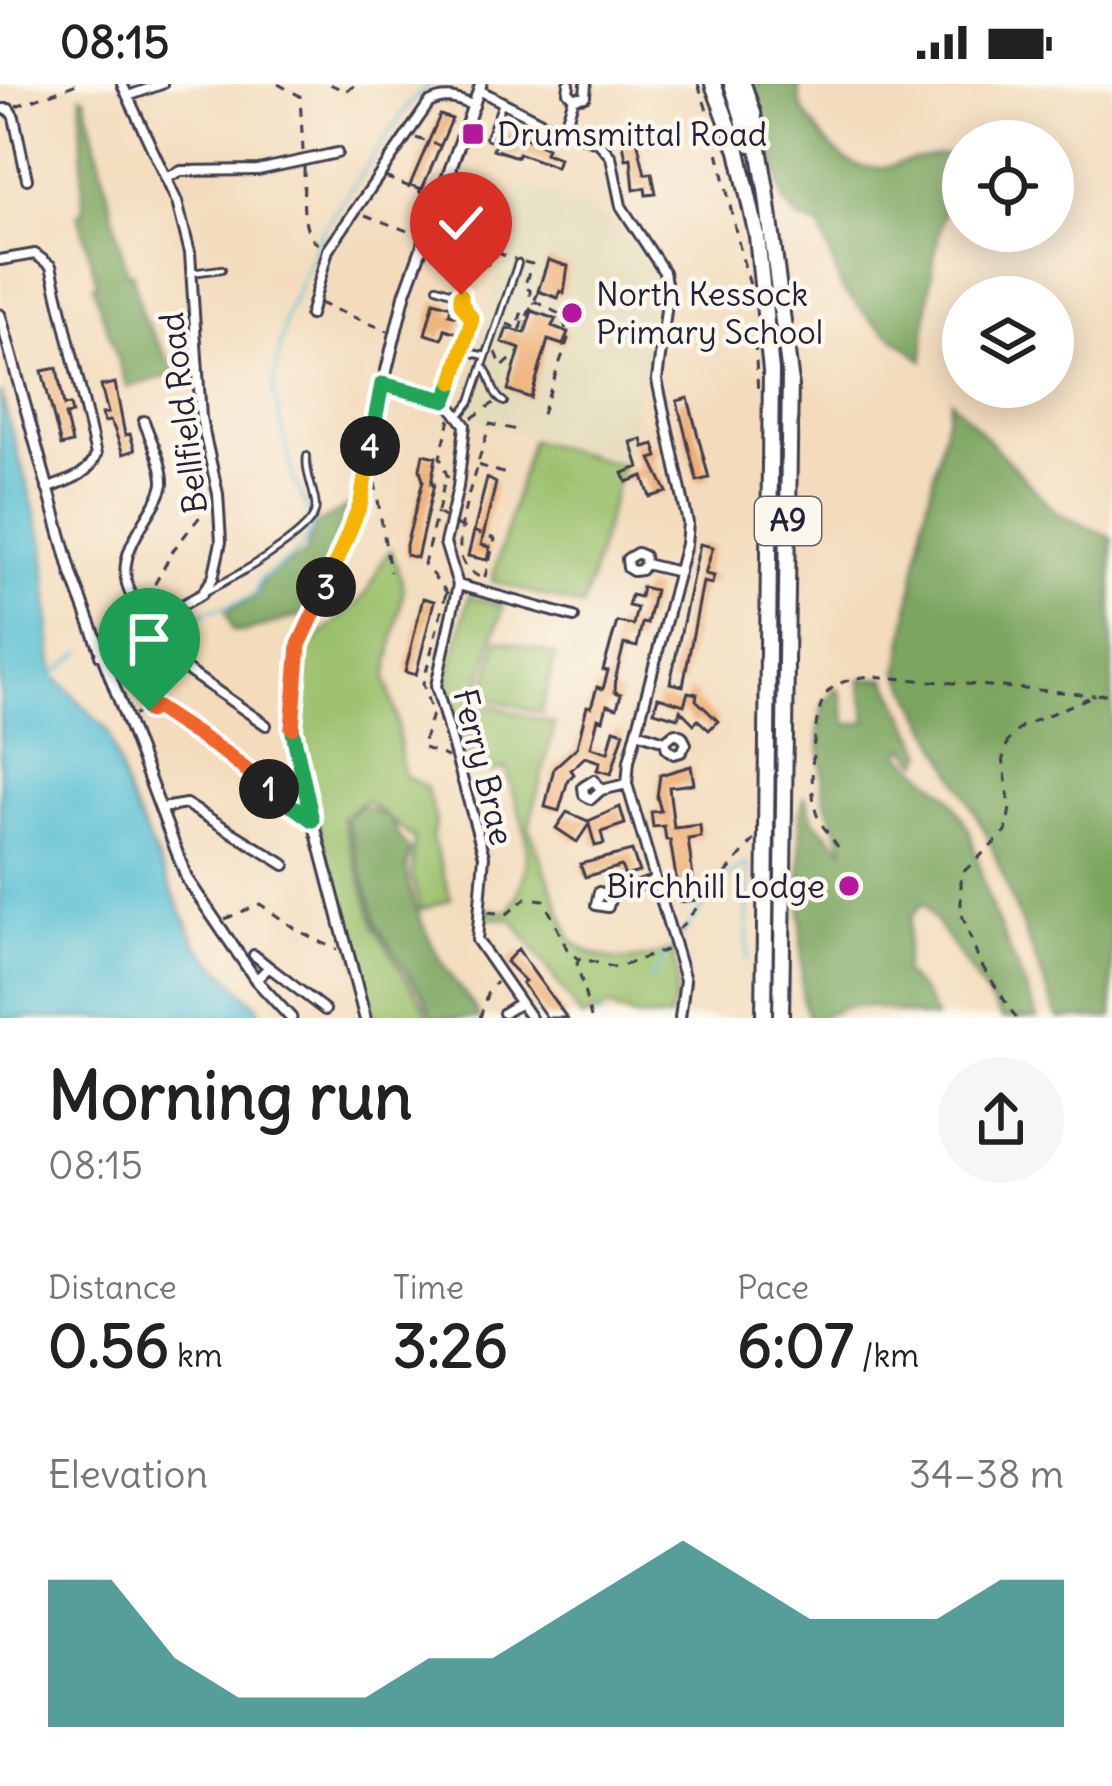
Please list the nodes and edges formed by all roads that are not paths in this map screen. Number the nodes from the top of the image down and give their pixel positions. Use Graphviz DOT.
graph roads {
  1 [pos="122,84"];
  2 [pos="162,84"];
  3 [pos="569,84"];
  4 [pos="586,84"];
  5 [pos="713,84"];
  6 [pos="732,84"];
  7 [pos="743,84"];
  8 [pos="481,87"];
  9 [pos="128,96"];
  10 [pos="574,98"];
  11 [pos="503,101"];
  12 [pos="475,106"];
  13 [pos="5,109"];
  14 [pos="563,131"];
  15 [pos="490,137"];
  16 [pos="338,153"];
  17 [pos="450,170"];
  18 [pos="27,178"];
  19 [pos="166,178"];
  20 [pos="766,189"];
  21 [pos="496,244"];
  22 [pos="0,260"];
  23 [pos="518,262"];
  24 [pos="222,268"];
  25 [pos="191,273"];
  26 [pos="437,287"];
  27 [pos="0,315"];
  28 [pos="310,315"];
  29 [pos="463,351"];
  30 [pos="486,356"];
  31 [pos="483,366"];
  32 [pos="382,384"];
  33 [pos="501,401"];
  34 [pos="449,403"];
  35 [pos="466,420"];
  36 [pos="144,421"];
  37 [pos="307,456"];
  38 [pos="46,490"];
  39 [pos="646,564"];
  40 [pos="679,572"];
  41 [pos="458,585"];
  42 [pos="202,594"];
  43 [pos="574,617"];
  44 [pos="151,627"];
  45 [pos="142,639"];
  46 [pos="100,655"];
  47 [pos="266,725"];
  48 [pos="637,732"];
  49 [pos="665,741"];
  50 [pos="627,784"];
  51 [pos="601,790"];
  52 [pos="162,808"];
  53 [pos="285,865"];
  54 [pos="655,880"];
  55 [pos="611,896"];
  56 [pos="465,905"];
  57 [pos="481,908"];
  58 [pos="254,955"];
  59 [pos="269,967"];
  60 [pos="256,980"];
  61 [pos="520,1003"];
  62 [pos="325,1010"];
  63 [pos="504,1013"];
  64 [pos="291,1018"];
  65 [pos="365,1018"];
  66 [pos="531,1018"];
  67 [pos="680,1018"];
  68 [pos="764,1018"];
  69 [pos="782,1018"];
  1 -- 9 [label="street, Bellfield Road"];
  2 -- 9 [label="street"];
  3 -- 10 [label="street"];
  4 -- 10 [label="street"];
  5 -- 68 [label="highway, A9"];
  6 -- 20 [label="highway, A9"];
  7 -- 20 [label="highway, A9"];
  8 -- 11 [label="street"];
  8 -- 12 [label="street"];
  9 -- 19 [label="street, Bellfield Road"];
  10 -- 14 [label="street"];
  11 -- 14 [label="street"];
  11 -- 15 [label="lane"];
  12 -- 17 [label="street"];
  12 -- 28 [label="street"];
  13 -- 18 [label="street"];
  14 -- 40 [label="street"];
  16 -- 19 [label="street"];
  17 -- 21 [label="street"];
  17 -- 32 [label="street"];
  19 -- 25 [label="street, Bellfield Road"];
  20 -- 69 [label="highway, A9"];
  22 -- 38 [label="street"];
  23 -- 30 [label="lane"];
  24 -- 25 [label="lane"];
  25 -- 42 [label="street, Bellfield Road"];
  26 -- 29 [label="lane"];
  27 -- 38 [label="street"];
  29 -- 30 [label="lane"];
  29 -- 34 [label="lane"];
  30 -- 31 [label="lane"];
  31 -- 33 [label="lane"];
  31 -- 35 [label="lane"];
  32 -- 34 [label="street"];
  32 -- 65 [label="street"];
  34 -- 35 [label="street"];
  35 -- 41 [label="street, Ferry Brae"];
  36 -- 44 [label="street"];
  37 -- 42 [label="lane"];
  38 -- 46 [label="street"];
  39 -- 40 [label="street"];
  40 -- 48 [label="street"];
  41 -- 43 [label="street"];
  41 -- 57 [label="street, Ferry Brae"];
  42 -- 44 [label="street"];
  44 -- 45 [label="street"];
  45 -- 46 [label="street"];
  45 -- 47 [label="street"];
  46 -- 52 [label="street"];
  48 -- 49 [label="street"];
  48 -- 50 [label="street"];
  50 -- 51 [label="street"];
  50 -- 54 [label="street"];
  52 -- 53 [label="street"];
  52 -- 60 [label="street"];
  54 -- 55 [label="street"];
  54 -- 67 [label="street"];
  56 -- 57 [label="street"];
  57 -- 61 [label="street, Ferry Brae"];
  58 -- 59 [label="street"];
  59 -- 60 [label="street"];
  59 -- 62 [label="street"];
  60 -- 64 [label="street"];
  61 -- 63 [label="street"];
  61 -- 66 [label="street, Ferry Brae"];
}
